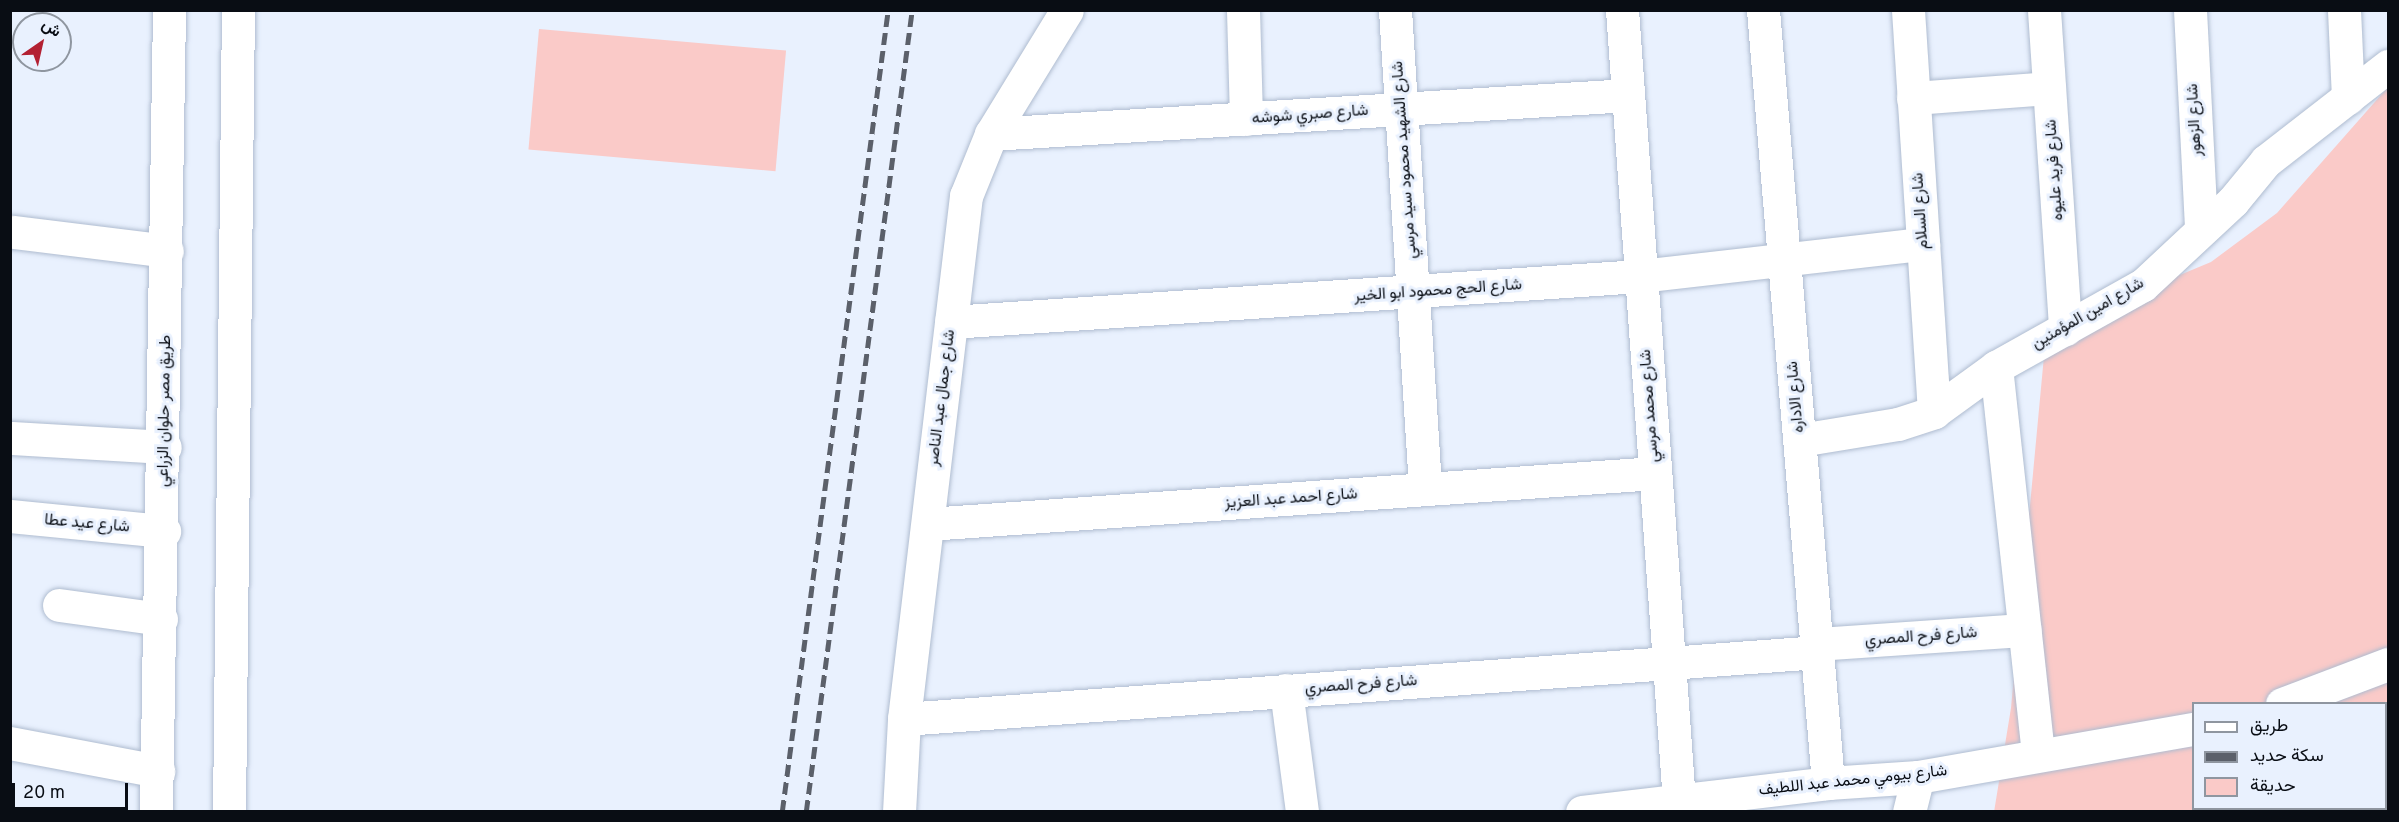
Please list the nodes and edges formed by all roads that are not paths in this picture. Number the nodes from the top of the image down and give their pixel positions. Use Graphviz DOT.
graph roads {
  1 [pos="169,10"];
  2 [pos="238,10"];
  3 [pos="1067,10"];
  4 [pos="1243,10"];
  5 [pos="1395,10"];
  6 [pos="1622,10"];
  7 [pos="1763,10"];
  8 [pos="1908,10"];
  9 [pos="2044,10"];
  10 [pos="2190,10"];
  11 [pos="2344,10"];
  12 [pos="2388,66"];
  13 [pos="2049,87"];
  14 [pos="1628,95"];
  15 [pos="1913,98"];
  16 [pos="2348,98"];
  17 [pos="1402,110"];
  18 [pos="1246,119"];
  19 [pos="992,134"];
  20 [pos="2201,229"];
  21 [pos="13,232"];
  22 [pos="1923,244"];
  23 [pos="167,251"];
  24 [pos="1783,259"];
  25 [pos="1640,276"];
  26 [pos="1413,294"];
  27 [pos="951,322"];
  28 [pos="2065,329"];
  29 [pos="1996,367"];
  30 [pos="1934,412"];
  31 [pos="12,438"];
  32 [pos="1800,440"];
  33 [pos="165,447"];
  34 [pos="1655,473"];
  35 [pos="1425,489"];
  36 [pos="10,516"];
  37 [pos="928,524"];
  38 [pos="164,531"];
  39 [pos="59,605"];
  40 [pos="161,619"];
  41 [pos="2025,630"];
  42 [pos="1817,648"];
  43 [pos="1669,663"];
  44 [pos="2388,664"];
  45 [pos="1286,690"];
  46 [pos="2287,702"];
  47 [pos="904,719"];
  48 [pos="2192,729"];
  49 [pos="10,743"];
  50 [pos="2038,755"];
  51 [pos="158,771"];
  52 [pos="1918,777"];
  53 [pos="1828,783"];
  54 [pos="1679,801"];
  55 [pos="156,812"];
  56 [pos="229,812"];
  57 [pos="899,812"];
  58 [pos="1302,812"];
  59 [pos="1582,812"];
  60 [pos="1909,812"];
  1 -- 23 [label="street, طريق مصر حلوان الزراعي"];
  2 -- 56 [label="street"];
  3 -- 19 [label="street, شارع جمال عبد الناصر"];
  4 -- 18 [label="street"];
  5 -- 17 [label="street, شارع الشهيد محمود سيد مرسي"];
  6 -- 14 [label="street, شارع محمد مرسي"];
  7 -- 24 [label="street, شارع الاداره"];
  8 -- 15 [label="street, شارع السلام"];
  9 -- 13 [label="street, شارع فريد عليوه"];
  10 -- 20 [label="street, شارع الزهور"];
  11 -- 16 [label="street"];
  12 -- 16 [label="street, شارع امين المؤمنين"];
  13 -- 15 [label="street"];
  13 -- 28 [label="street, شارع فريد عليوه"];
  14 -- 17 [label="street, شارع صبري شوشه"];
  14 -- 25 [label="street, شارع محمد مرسي"];
  15 -- 22 [label="street, شارع السلام"];
  16 -- 20 [label="street, شارع امين المؤمنين"];
  17 -- 18 [label="street, شارع صبري شوشه"];
  17 -- 26 [label="street, شارع الشهيد محمود سيد مرسي"];
  18 -- 19 [label="street, شارع صبري شوشه"];
  19 -- 27 [label="street, شارع جمال عبد الناصر"];
  20 -- 28 [label="street, شارع امين المؤمنين"];
  21 -- 23 [label="street"];
  22 -- 24 [label="street, شارع الحج محمود ابو الخير"];
  22 -- 30 [label="street, شارع السلام"];
  23 -- 33 [label="street, طريق مصر حلوان الزراعي"];
  24 -- 25 [label="street, شارع الحج محمود ابو الخير"];
  24 -- 32 [label="street, شارع الاداره"];
  25 -- 26 [label="street, شارع الحج محمود ابو الخير"];
  25 -- 34 [label="street, شارع محمد مرسي"];
  26 -- 27 [label="street, شارع الحج محمود ابو الخير"];
  26 -- 35 [label="street, شارع الشهيد محمود سيد مرسي"];
  27 -- 37 [label="street, شارع جمال عبد الناصر"];
  28 -- 29 [label="street, شارع امين المؤمنين"];
  29 -- 30 [label="street, شارع امين المؤمنين"];
  29 -- 41 [label="street"];
  30 -- 32 [label="street, شارع امين المؤمنين"];
  31 -- 33 [label="street"];
  32 -- 42 [label="street, شارع الاداره"];
  33 -- 38 [label="street, طريق مصر حلوان الزراعي"];
  34 -- 35 [label="street, شارع احمد عبد العزيز"];
  34 -- 43 [label="street, شارع محمد مرسي"];
  35 -- 37 [label="street, شارع احمد عبد العزيز"];
  36 -- 38 [label="street, شارع عيد عطا"];
  37 -- 47 [label="street, شارع جمال عبد الناصر"];
  38 -- 40 [label="street, طريق مصر حلوان الزراعي"];
  39 -- 40 [label="street"];
  40 -- 51 [label="street, طريق مصر حلوان الزراعي"];
  41 -- 42 [label="street, شارع فرح المصري"];
  41 -- 50 [label="street"];
  42 -- 43 [label="street, شارع فرح المصري"];
  42 -- 53 [label="street, شارع الاداره"];
  43 -- 45 [label="street, شارع فرح المصري"];
  43 -- 54 [label="street, شارع محمد مرسي"];
  44 -- 46 [label="street"];
  45 -- 47 [label="street, شارع فرح المصري"];
  45 -- 58 [label="street"];
  47 -- 57 [label="street, شارع جمال عبد الناصر"];
  48 -- 50 [label="street, شارع بيومي محمد عبد اللطيف"];
  49 -- 51 [label="street"];
  50 -- 52 [label="street, شارع بيومي محمد عبد اللطيف"];
  51 -- 55 [label="street, طريق مصر حلوان الزراعي"];
  52 -- 53 [label="street, شارع بيومي محمد عبد اللطيف"];
  52 -- 60 [label="street"];
  53 -- 54 [label="street, شارع بيومي محمد عبد اللطيف"];
  54 -- 59 [label="street, شارع بيومي محمد عبد اللطيف"];
}
